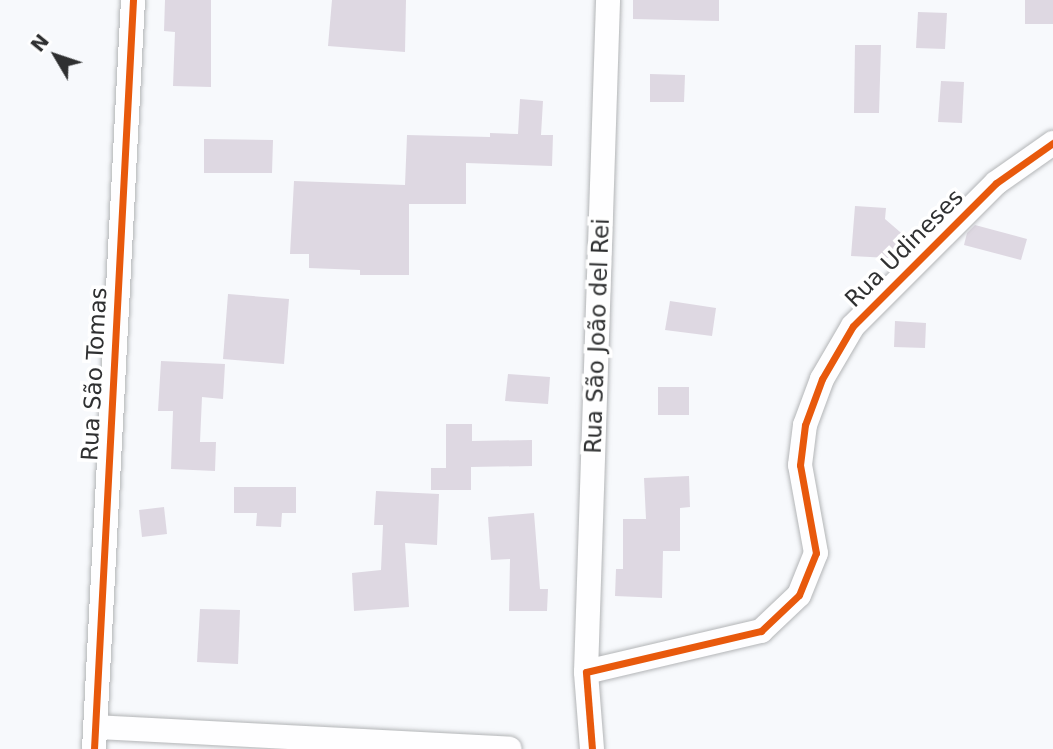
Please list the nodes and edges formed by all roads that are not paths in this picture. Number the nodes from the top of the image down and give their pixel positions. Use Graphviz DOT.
graph roads {
  1 [pos="132,0"];
  2 [pos="608,0"];
  3 [pos="1053,143"];
  4 [pos="586,672"];
  5 [pos="95,738"];
  6 [pos="509,749"];
  7 [pos="592,749"];
  1 -- 5 [label="street, Rua São Tomas"];
  2 -- 4 [label="street, Rua São João del Rei"];
  3 -- 4 [label="street, Rua Udineses"];
  4 -- 7 [label="street"];
  5 -- 6 [label="street"];
}
